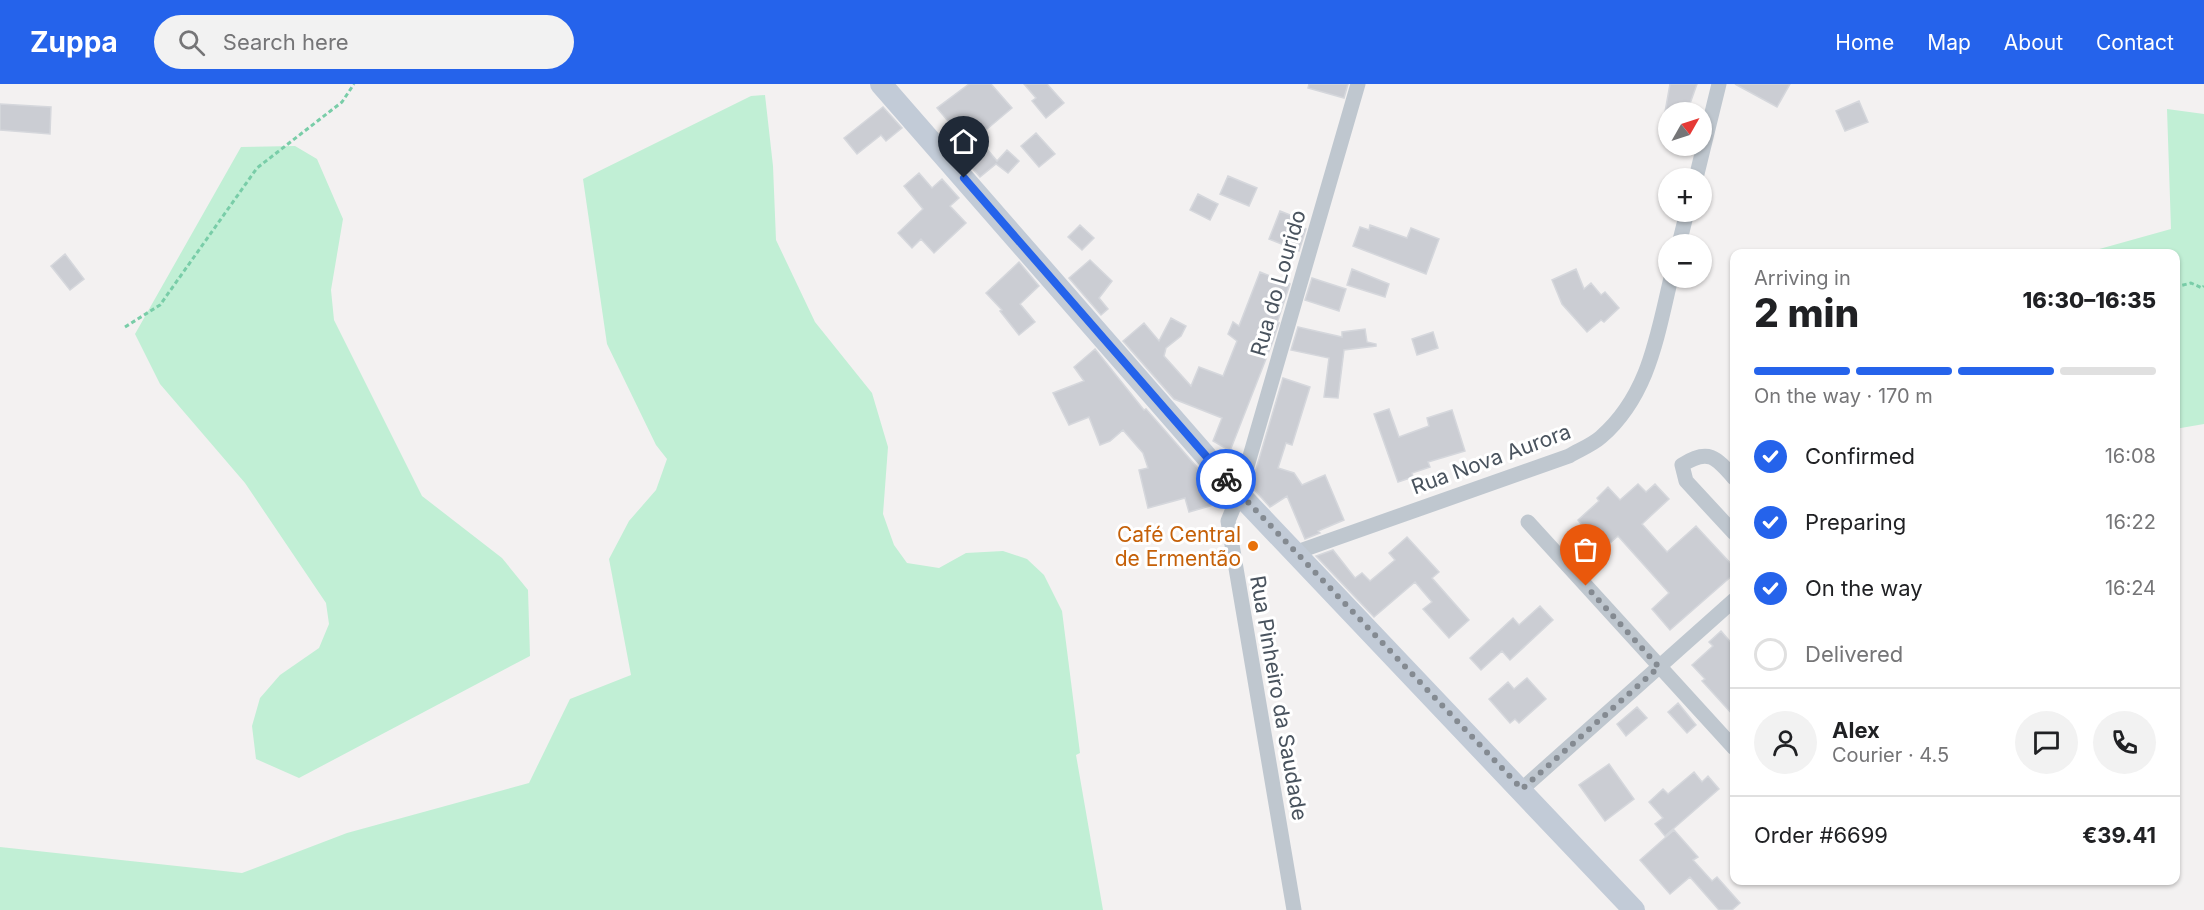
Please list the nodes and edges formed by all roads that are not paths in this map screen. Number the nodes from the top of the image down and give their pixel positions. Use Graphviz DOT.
graph roads {
  1 [pos="881,84"];
  2 [pos="1358,84"];
  3 [pos="1719,84"];
  4 [pos="1698,168"];
  5 [pos="1669,288"];
  6 [pos="1730,474"];
  7 [pos="1239,494"];
  8 [pos="1528,522"];
  9 [pos="1730,529"];
  10 [pos="1294,552"];
  11 [pos="1730,604"];
  12 [pos="1659,667"];
  13 [pos="1730,744"];
  14 [pos="1522,789"];
  15 [pos="1294,910"];
  16 [pos="1634,910"];
  1 -- 7 [label="street"];
  2 -- 7 [label="street, Rua do Lourido"];
  3 -- 4 [label="street"];
  5 -- 10 [label="street, Rua Nova Aurora"];
  6 -- 9 [label="street"];
  7 -- 10 [label="street"];
  7 -- 15 [label="street, Rua Pinheiro da Saudade"];
  8 -- 12 [label="street"];
  10 -- 14 [label="street"];
  11 -- 12 [label="street"];
  12 -- 13 [label="street"];
  12 -- 14 [label="street"];
  14 -- 16 [label="street"];
}
